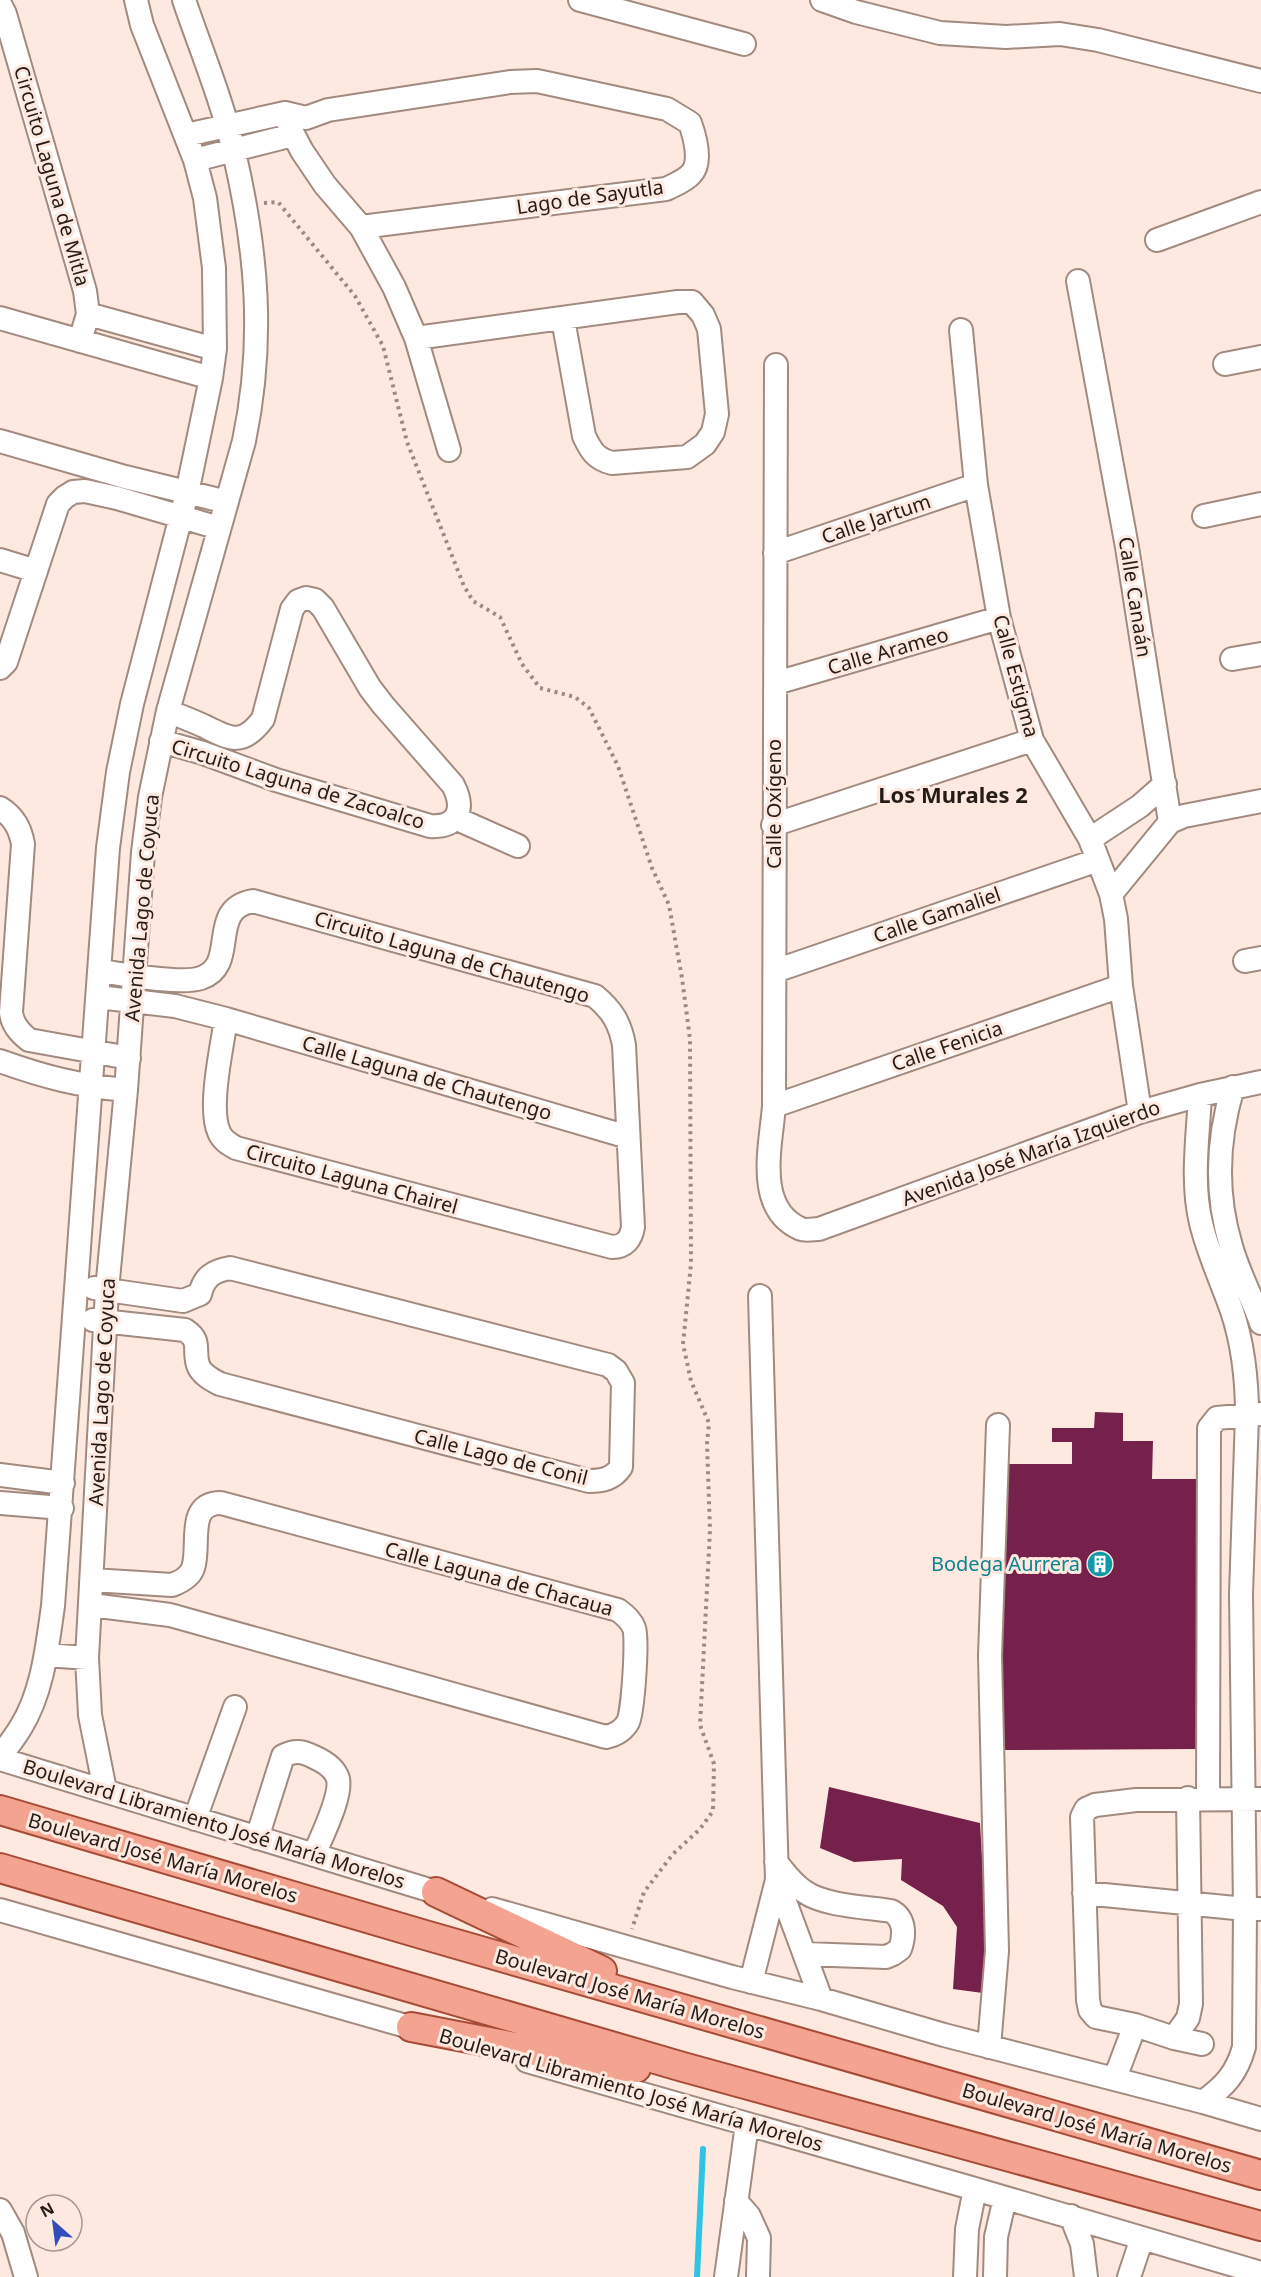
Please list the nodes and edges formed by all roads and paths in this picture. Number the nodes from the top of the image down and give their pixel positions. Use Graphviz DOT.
graph roads {
  1 [pos="136,0"];
  2 [pos="184,0"];
  3 [pos="580,0"];
  4 [pos="822,0"];
  5 [pos="0,4"];
  6 [pos="657,9"];
  7 [pos="744,44"];
  8 [pos="7,46"];
  9 [pos="1261,81"];
  10 [pos="295,122"];
  11 [pos="226,126"];
  12 [pos="186,135"];
  13 [pos="234,151"];
  14 [pos="195,160"];
  15 [pos="1261,202"];
  16 [pos="244,203"];
  17 [pos="361,227"];
  18 [pos="1157,240"];
  19 [pos="1078,281"];
  20 [pos="88,314"];
  21 [pos="0,318"];
  22 [pos="563,319"];
  23 [pos="961,330"];
  24 [pos="416,338"];
  25 [pos="80,341"];
  26 [pos="214,350"];
  27 [pos="1261,357"];
  28 [pos="776,364"];
  29 [pos="1226,364"];
  30 [pos="211,378"];
  31 [pos="0,441"];
  32 [pos="449,450"];
  33 [pos="976,485"];
  34 [pos="188,493"];
  35 [pos="226,502"];
  36 [pos="1261,504"];
  37 [pos="1204,516"];
  38 [pos="180,517"];
  39 [pos="219,528"];
  40 [pos="775,553"];
  41 [pos="0,560"];
  42 [pos="36,571"];
  43 [pos="999,618"];
  44 [pos="1261,654"];
  45 [pos="1232,659"];
  46 [pos="0,668"];
  47 [pos="776,683"];
  48 [pos="168,711"];
  49 [pos="1032,740"];
  50 [pos="161,741"];
  51 [pos="1165,784"];
  52 [pos="1261,801"];
  53 [pos="0,808"];
  54 [pos="455,818"];
  55 [pos="1170,822"];
  56 [pos="773,825"];
  57 [pos="1089,839"];
  58 [pos="518,846"];
  59 [pos="1098,860"];
  60 [pos="1111,894"];
  61 [pos="8,940"];
  62 [pos="100,971"];
  63 [pos="775,971"];
  64 [pos="135,975"];
  65 [pos="1121,986"];
  66 [pos="98,997"];
  67 [pos="132,1002"];
  68 [pos="226,1019"];
  69 [pos="6,1026"];
  70 [pos="94,1052"];
  71 [pos="129,1058"];
  72 [pos="0,1061"];
  73 [pos="1261,1082"];
  74 [pos="92,1087"];
  75 [pos="1233,1087"];
  76 [pos="126,1090"];
  77 [pos="1200,1095"];
  78 [pos="774,1106"];
  79 [pos="1140,1112"];
  80 [pos="628,1137"];
  81 [pos="802,1229"];
  82 [pos="624,1244"];
  83 [pos="77,1286"];
  84 [pos="108,1290"];
  85 [pos="760,1296"];
  86 [pos="75,1317"];
  87 [pos="106,1322"];
  88 [pos="1261,1323"];
  89 [pos="1254,1415"];
  90 [pos="998,1425"];
  91 [pos="0,1475"];
  92 [pos="63,1483"];
  93 [pos="0,1503"];
  94 [pos="62,1508"];
  95 [pos="92,1580"];
  96 [pos="172,1586"];
  97 [pos="90,1605"];
  98 [pos="171,1615"];
  99 [pos="1251,1633"];
  100 [pos="46,1655"];
  101 [pos="87,1658"];
  102 [pos="235,1707"];
  103 [pos="0,1758"];
  104 [pos="105,1790"];
  105 [pos="1198,1799"];
  106 [pos="1253,1799"];
  107 [pos="0,1810"];
  108 [pos="195,1819"];
  109 [pos="257,1838"];
  110 [pos="314,1855"];
  111 [pos="0,1868"];
  112 [pos="777,1871"];
  113 [pos="436,1893"];
  114 [pos="1084,1893"];
  115 [pos="1189,1902"];
  116 [pos="1253,1909"];
  117 [pos="0,1910"];
  118 [pos="626,1947"];
  119 [pos="805,1954"];
  120 [pos="752,1982"];
  121 [pos="821,1999"];
  122 [pos="694,2012"];
  123 [pos="1135,2025"];
  124 [pos="411,2027"];
  125 [pos="1174,2038"];
  126 [pos="1202,2044"];
  127 [pos="989,2047"];
  128 [pos="683,2067"];
  129 [pos="1115,2079"];
  130 [pos="1203,2102"];
  131 [pos="1261,2119"];
  132 [pos="747,2124"];
  133 [pos="1261,2175"];
  134 [pos="975,2189"];
  135 [pos="1005,2198"];
  136 [pos="736,2201"];
  137 [pos="0,2210"];
  138 [pos="1071,2216"];
  139 [pos="1261,2226"];
  140 [pos="1142,2238"];
  141 [pos="1261,2273"];
  142 [pos="26,2277"];
  143 [pos="726,2277"];
  144 [pos="758,2277"];
  145 [pos="965,2277"];
  146 [pos="995,2277"];
  147 [pos="1086,2277"];
  148 [pos="1129,2277"];
  1 -- 12 [label="street, Avenida Lago de Coyuca"];
  2 -- 11 [label="street, Avenida Lago de Coyuca"];
  3 -- 6 [label="street"];
  4 -- 9 [label="street"];
  5 -- 8 [label="street, Circuito Laguna de Mitla"];
  6 -- 7 [label="street"];
  8 -- 20 [label="street, Circuito Laguna de Mitla"];
  10 -- 11 [label="street"];
  10 -- 13 [label="street"];
  10 -- 17 [label="street"];
  10 -- 17 [label="street, Lago de Sayutla"];
  11 -- 12 [label="street"];
  11 -- 13 [label="street, Avenida Lago de Coyuca"];
  12 -- 14 [label="street, Avenida Lago de Coyuca"];
  13 -- 14 [label="street"];
  13 -- 16 [label="street, Avenida Lago de Coyuca"];
  14 -- 26 [label="street, Avenida Lago de Coyuca"];
  15 -- 18 [label="street"];
  16 -- 35 [label="street, Avenida Lago de Coyuca"];
  16 -- 118 [label="path"];
  17 -- 24 [label="street"];
  19 -- 51 [label="street, Calle Canaán"];
  20 -- 25 [label="street, Circuito Laguna de Mitla"];
  20 -- 26 [label="street, Circuito Laguna de Mitla"];
  21 -- 25 [label="street"];
  22 -- 22 [label="street"];
  22 -- 24 [label="street"];
  23 -- 33 [label="street, Calle Estigma"];
  24 -- 32 [label="street"];
  25 -- 30 [label="street"];
  26 -- 30 [label="street, Avenida Lago de Coyuca"];
  27 -- 29 [label="street"];
  28 -- 40 [label="street, Calle Oxígeno"];
  30 -- 34 [label="street, Avenida Lago de Coyuca"];
  31 -- 34 [label="street"];
  33 -- 40 [label="street, Calle Jartum"];
  33 -- 43 [label="street, Calle Estigma"];
  34 -- 35 [label="street"];
  34 -- 38 [label="street, Avenida Lago de Coyuca"];
  35 -- 39 [label="street, Avenida Lago de Coyuca"];
  36 -- 37 [label="street"];
  38 -- 39 [label="street"];
  38 -- 42 [label="street"];
  38 -- 62 [label="street, Avenida Lago de Coyuca"];
  39 -- 48 [label="street, Avenida Lago de Coyuca"];
  40 -- 47 [label="street, Calle Oxígeno"];
  41 -- 42 [label="street"];
  42 -- 46 [label="street"];
  43 -- 47 [label="street, Calle Arameo"];
  43 -- 49 [label="street, Calle Estigma"];
  44 -- 45 [label="street"];
  47 -- 56 [label="street, Calle Oxígeno"];
  48 -- 50 [label="street, Avenida Lago de Coyuca"];
  48 -- 54 [label="street, Circuito Laguna de Zacoalco"];
  49 -- 56 [label="street"];
  49 -- 57 [label="street, Calle Estigma"];
  50 -- 54 [label="street, Circuito Laguna de Zacoalco"];
  50 -- 64 [label="street, Avenida Lago de Coyuca"];
  51 -- 55 [label="street, Calle Canaán"];
  51 -- 57 [label="street"];
  52 -- 55 [label="street"];
  53 -- 61 [label="street"];
  54 -- 58 [label="street"];
  55 -- 60 [label="street"];
  56 -- 63 [label="street, Calle Oxígeno"];
  57 -- 59 [label="street, Calle Estigma"];
  59 -- 60 [label="street, Calle Estigma"];
  59 -- 63 [label="street, Calle Gamaliel"];
  60 -- 65 [label="street, Calle Estigma"];
  61 -- 69 [label="street"];
  62 -- 64 [label="street, Circuito Laguna de Chautengo"];
  62 -- 66 [label="street, Avenida Lago de Coyuca"];
  63 -- 78 [label="street, Calle Oxígeno"];
  64 -- 67 [label="street, Avenida Lago de Coyuca"];
  64 -- 80 [label="street, Circuito Laguna de Chautengo"];
  65 -- 78 [label="street, Calle Fenicia"];
  65 -- 79 [label="street, Calle Estigma"];
  66 -- 67 [label="street"];
  66 -- 70 [label="street, Avenida Lago de Coyuca"];
  67 -- 68 [label="street"];
  67 -- 71 [label="street, Avenida Lago de Coyuca"];
  68 -- 80 [label="street, Calle Laguna de Chautengo"];
  68 -- 82 [label="street, Circuito Laguna Chairel"];
  69 -- 70 [label="street"];
  70 -- 71 [label="street"];
  70 -- 74 [label="street, Avenida Lago de Coyuca"];
  71 -- 76 [label="street, Avenida Lago de Coyuca"];
  72 -- 74 [label="street"];
  73 -- 75 [label="street, Avenida José María Izquierdo"];
  74 -- 76 [label="street"];
  74 -- 83 [label="street, Avenida Lago de Coyuca"];
  75 -- 77 [label="street, Avenida José María Izquierdo"];
  75 -- 88 [label="street"];
  76 -- 84 [label="street, Avenida Lago de Coyuca"];
  77 -- 79 [label="street, Avenida José María Izquierdo"];
  77 -- 89 [label="street"];
  78 -- 81 [label="street, Calle Oxígeno"];
  79 -- 81 [label="street, Avenida José María Izquierdo"];
  80 -- 82 [label="street, Circuito Laguna de Chautengo"];
  83 -- 84 [label="street, Calle Lago de Conil"];
  83 -- 86 [label="street, Avenida Lago de Coyuca"];
  84 -- 87 [label="street, Avenida Lago de Coyuca"];
  84 -- 87 [label="street, Calle Lago de Conil"];
  85 -- 112 [label="street"];
  86 -- 87 [label="street, Calle Lago de Conil"];
  86 -- 92 [label="street, Avenida Lago de Coyuca"];
  87 -- 95 [label="street, Avenida Lago de Coyuca"];
  89 -- 99 [label="street"];
  89 -- 105 [label="street"];
  90 -- 127 [label="street"];
  91 -- 92 [label="street"];
  92 -- 94 [label="street, Avenida Lago de Coyuca"];
  93 -- 94 [label="street"];
  94 -- 100 [label="street, Avenida Lago de Coyuca"];
  95 -- 96 [label="street"];
  95 -- 97 [label="street, Avenida Lago de Coyuca"];
  96 -- 98 [label="street"];
  96 -- 98 [label="street, Calle Laguna de Chacaua"];
  97 -- 98 [label="street, Calle Laguna de Chacaua"];
  97 -- 101 [label="street, Avenida Lago de Coyuca"];
  99 -- 106 [label="street"];
  100 -- 101 [label="street"];
  100 -- 103 [label="street, Avenida Lago de Coyuca"];
  101 -- 104 [label="street, Avenida Lago de Coyuca"];
  102 -- 108 [label="street"];
  103 -- 104 [label="street, Boulevard Libramiento José María Morelos"];
  104 -- 108 [label="street, Boulevard Libramiento José María Morelos"];
  105 -- 106 [label="street"];
  105 -- 114 [label="street"];
  105 -- 115 [label="street"];
  106 -- 116 [label="street"];
  107 -- 122 [label="main road, Boulevard José María Morelos"];
  108 -- 109 [label="street, Boulevard Libramiento José María Morelos"];
  109 -- 110 [label="street, Boulevard Libramiento José María Morelos"];
  109 -- 110 [label="street"];
  110 -- 113 [label="street, Boulevard Libramiento José María Morelos"];
  111 -- 128 [label="main road"];
  112 -- 119 [label="street"];
  112 -- 119 [label="street"];
  112 -- 120 [label="street"];
  113 -- 118 [label="street, Boulevard Libramiento José María Morelos"];
  113 -- 122 [label="main road"];
  114 -- 115 [label="street"];
  114 -- 123 [label="street"];
  115 -- 116 [label="street"];
  115 -- 125 [label="street"];
  116 -- 130 [label="street"];
  117 -- 124 [label="street, Boulevard Libramiento José María Morelos"];
  118 -- 120 [label="street, Boulevard Libramiento José María Morelos"];
  119 -- 121 [label="street"];
  120 -- 121 [label="street, Boulevard Libramiento José María Morelos"];
  121 -- 127 [label="street, Boulevard Libramiento José María Morelos"];
  122 -- 133 [label="main road, Boulevard José María Morelos"];
  123 -- 125 [label="street"];
  123 -- 129 [label="street"];
  124 -- 128 [label="main road"];
  124 -- 132 [label="street, Boulevard Libramiento José María Morelos"];
  125 -- 126 [label="street"];
  127 -- 129 [label="street, Boulevard Libramiento José María Morelos"];
  128 -- 139 [label="main road"];
  129 -- 130 [label="street, Boulevard Libramiento José María Morelos"];
  130 -- 131 [label="street, Boulevard Libramiento José María Morelos"];
  132 -- 134 [label="street, Boulevard Libramiento José María Morelos"];
  132 -- 136 [label="street"];
  134 -- 135 [label="street, Boulevard Libramiento José María Morelos"];
  134 -- 145 [label="street"];
  135 -- 138 [label="street, Boulevard Libramiento José María Morelos"];
  135 -- 146 [label="street"];
  136 -- 143 [label="street"];
  136 -- 144 [label="street"];
  137 -- 142 [label="street"];
  138 -- 140 [label="street, Boulevard Libramiento José María Morelos"];
  138 -- 147 [label="street"];
  140 -- 141 [label="street, Boulevard Libramiento José María Morelos"];
  140 -- 148 [label="street"];
}
